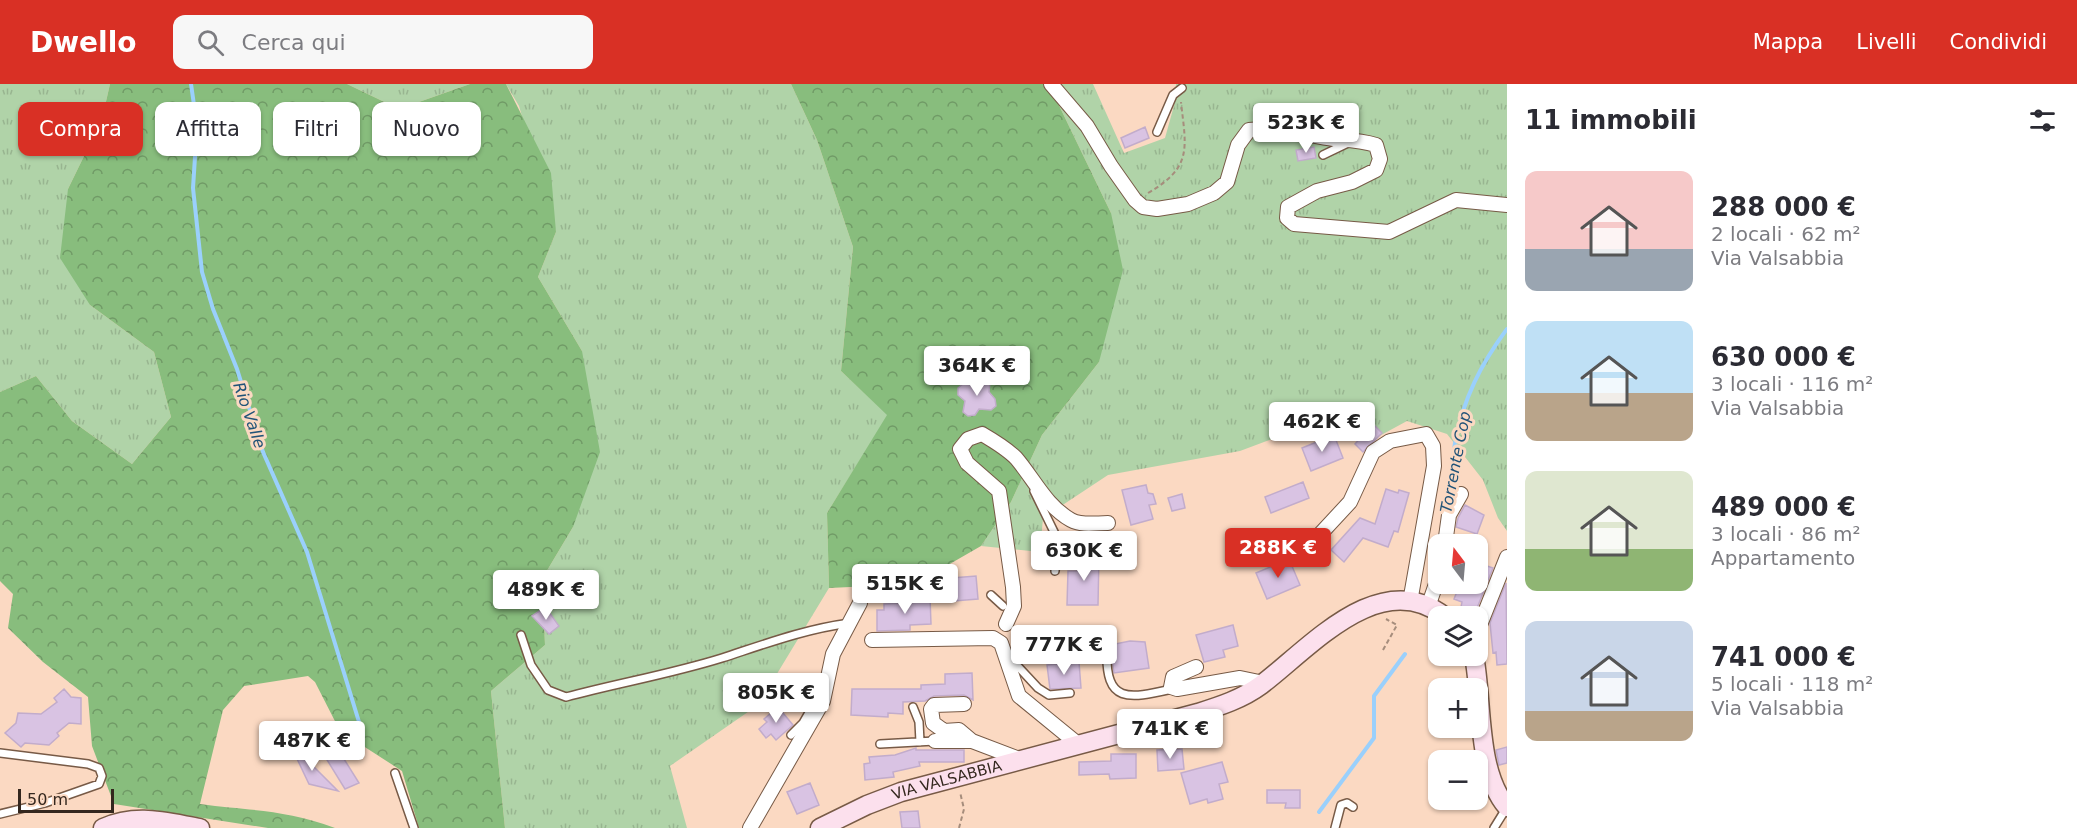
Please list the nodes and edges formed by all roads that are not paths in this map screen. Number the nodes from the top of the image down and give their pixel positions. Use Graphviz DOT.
graph roads {
  1 [pos="1051,84"];
  2 [pos="1182,88"];
  3 [pos="1157,132"];
  4 [pos="1355,140"];
  5 [pos="1323,155"];
  6 [pos="1507,205"];
  7 [pos="1032,480"];
  8 [pos="1461,494"];
  9 [pos="1113,522"];
  10 [pos="1446,534"];
  11 [pos="1058,540"];
  12 [pos="1090,544"];
  13 [pos="1311,544"];
  14 [pos="1507,557"];
  15 [pos="1055,571"];
  16 [pos="991,595"];
  17 [pos="1410,602"];
  18 [pos="860,603"];
  19 [pos="1003,606"];
  20 [pos="1488,606"];
  21 [pos="1428,607"];
  22 [pos="850,623"];
  23 [pos="1006,624"];
  24 [pos="521,635"];
  25 [pos="872,640"];
  26 [pos="1107,650"];
  27 [pos="1009,661"];
  28 [pos="1199,666"];
  29 [pos="1476,666"];
  30 [pos="1264,682"];
  31 [pos="826,686"];
  32 [pos="1173,689"];
  33 [pos="1070,693"];
  34 [pos="964,704"];
  35 [pos="913,707"];
  36 [pos="791,735"];
  37 [pos="935,741"];
  38 [pos="972,741"];
  39 [pos="920,742"];
  40 [pos="880,744"];
  41 [pos="1080,745"];
  42 [pos="0,753"];
  43 [pos="1022,760"];
  44 [pos="395,773"];
  45 [pos="1353,807"];
  46 [pos="1507,807"];
  47 [pos="0,814"];
  48 [pos="103,828"];
  49 [pos="200,828"];
  50 [pos="414,828"];
  51 [pos="750,828"];
  52 [pos="820,828"];
  53 [pos="1335,828"];
  54 [pos="1494,828"];
  1 -- 4 [label="street"];
  2 -- 3 [label="lane"];
  4 -- 5 [label="lane"];
  4 -- 6 [label="street"];
  7 -- 9 [label="street"];
  7 -- 11 [label="lane"];
  7 -- 23 [label="street"];
  8 -- 10 [label="street"];
  11 -- 12 [label="lane"];
  11 -- 15 [label="lane"];
  13 -- 17 [label="street"];
  14 -- 20 [label="street"];
  16 -- 19 [label="lane"];
  17 -- 21 [label="main road, VIA VALSABBIA"];
  17 -- 30 [label="main road, VIA VALSABBIA"];
  18 -- 22 [label="street"];
  19 -- 23 [label="street"];
  22 -- 24 [label="lane"];
  22 -- 31 [label="street"];
  23 -- 27 [label="street"];
  25 -- 27 [label="street"];
  26 -- 32 [label="lane"];
  27 -- 33 [label="lane"];
  27 -- 41 [label="street"];
  28 -- 32 [label="street"];
  29 -- 46 [label="main road"];
  30 -- 32 [label="street"];
  30 -- 41 [label="main road, VIA VALSABBIA"];
  31 -- 36 [label="lane"];
  31 -- 51 [label="street"];
  34 -- 38 [label="street"];
  35 -- 39 [label="lane"];
  37 -- 38 [label="street"];
  37 -- 39 [label="lane"];
  38 -- 43 [label="street"];
  39 -- 40 [label="lane"];
  41 -- 43 [label="main road, VIA VALSABBIA"];
  42 -- 47 [label="lane"];
  43 -- 52 [label="main road, VIA VALSABBIA"];
  44 -- 50 [label="lane"];
  45 -- 53 [label="lane"];
  46 -- 54 [label="lane"];
  48 -- 49 [label="main road"];
}
